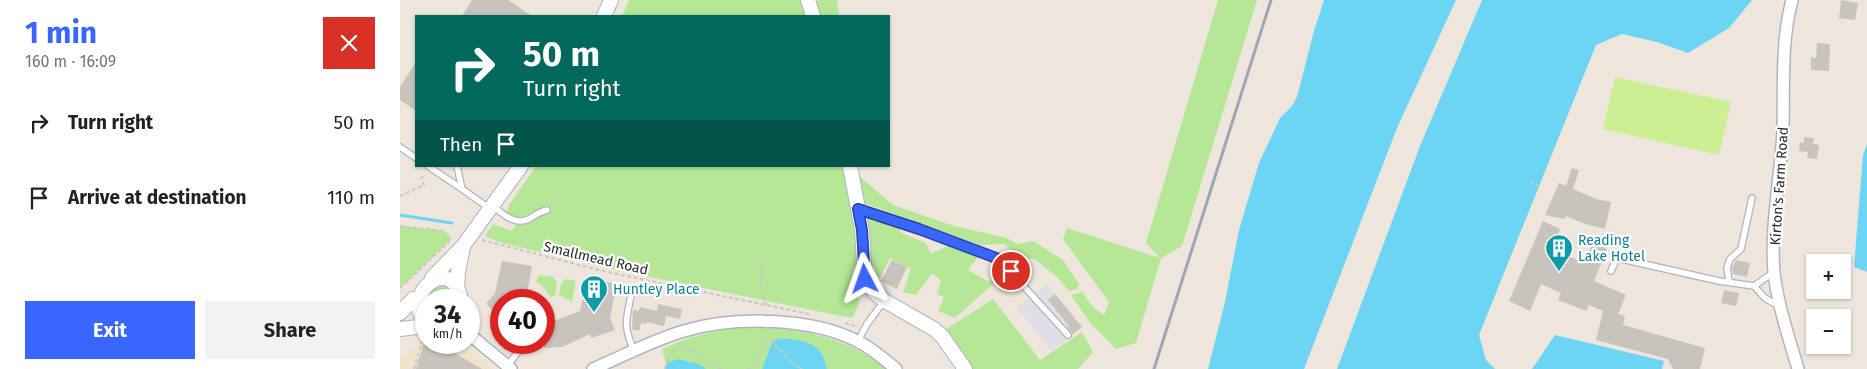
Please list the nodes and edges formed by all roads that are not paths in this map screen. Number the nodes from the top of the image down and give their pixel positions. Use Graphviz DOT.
graph roads {
  1 [pos="612,0"];
  2 [pos="808,0"];
  3 [pos="1792,0"];
  4 [pos="604,15"];
  5 [pos="813,15"];
  6 [pos="400,147"];
  7 [pos="415,157"];
  8 [pos="429,167"];
  9 [pos="458,167"];
  10 [pos="520,167"];
  11 [pos="850,167"];
  12 [pos="462,189"];
  13 [pos="1752,198"];
  14 [pos="492,208"];
  15 [pos="858,209"];
  16 [pos="547,210"];
  17 [pos="463,239"];
  18 [pos="1611,271"];
  19 [pos="1774,272"];
  20 [pos="432,278"];
  21 [pos="1729,282"];
  22 [pos="1754,286"];
  23 [pos="455,289"];
  24 [pos="460,289"];
  25 [pos="631,294"];
  26 [pos="413,299"];
  27 [pos="885,300"];
  28 [pos="1781,308"];
  29 [pos="415,311"];
  30 [pos="400,313"];
  31 [pos="415,328"];
  32 [pos="400,329"];
  33 [pos="1068,335"];
  34 [pos="858,341"];
  35 [pos="480,343"];
  36 [pos="634,351"];
  37 [pos="517,354"];
  38 [pos="509,367"];
  39 [pos="593,369"];
  40 [pos="896,369"];
  41 [pos="965,369"];
  42 [pos="1798,369"];
  1 -- 4 [label="street"];
  2 -- 5 [label="street"];
  3 -- 19 [label="street, Kirton's Farm Road"];
  6 -- 7 [label="lane"];
  8 -- 12 [label="lane"];
  9 -- 12 [label="lane"];
  10 -- 14 [label="street"];
  11 -- 15 [label="street"];
  12 -- 14 [label="lane"];
  13 -- 21 [label="lane"];
  14 -- 16 [label="lane"];
  14 -- 17 [label="street"];
  15 -- 27 [label="street"];
  15 -- 33 [label="lane"];
  17 -- 20 [label="street"];
  17 -- 24 [label="street"];
  18 -- 21 [label="lane"];
  19 -- 22 [label="lane"];
  19 -- 28 [label="street, Kirton's Farm Road"];
  20 -- 23 [label="street"];
  20 -- 26 [label="street"];
  21 -- 22 [label="lane"];
  22 -- 28 [label="lane"];
  25 -- 36 [label="lane"];
  26 -- 29 [label="street"];
  26 -- 30 [label="street"];
  27 -- 34 [label="lane"];
  27 -- 41 [label="street"];
  28 -- 42 [label="street, Kirton's Farm Road"];
  31 -- 32 [label="street"];
  34 -- 36 [label="street"];
  34 -- 40 [label="street"];
  35 -- 38 [label="street"];
  36 -- 39 [label="street"];
  37 -- 38 [label="lane"];
}
